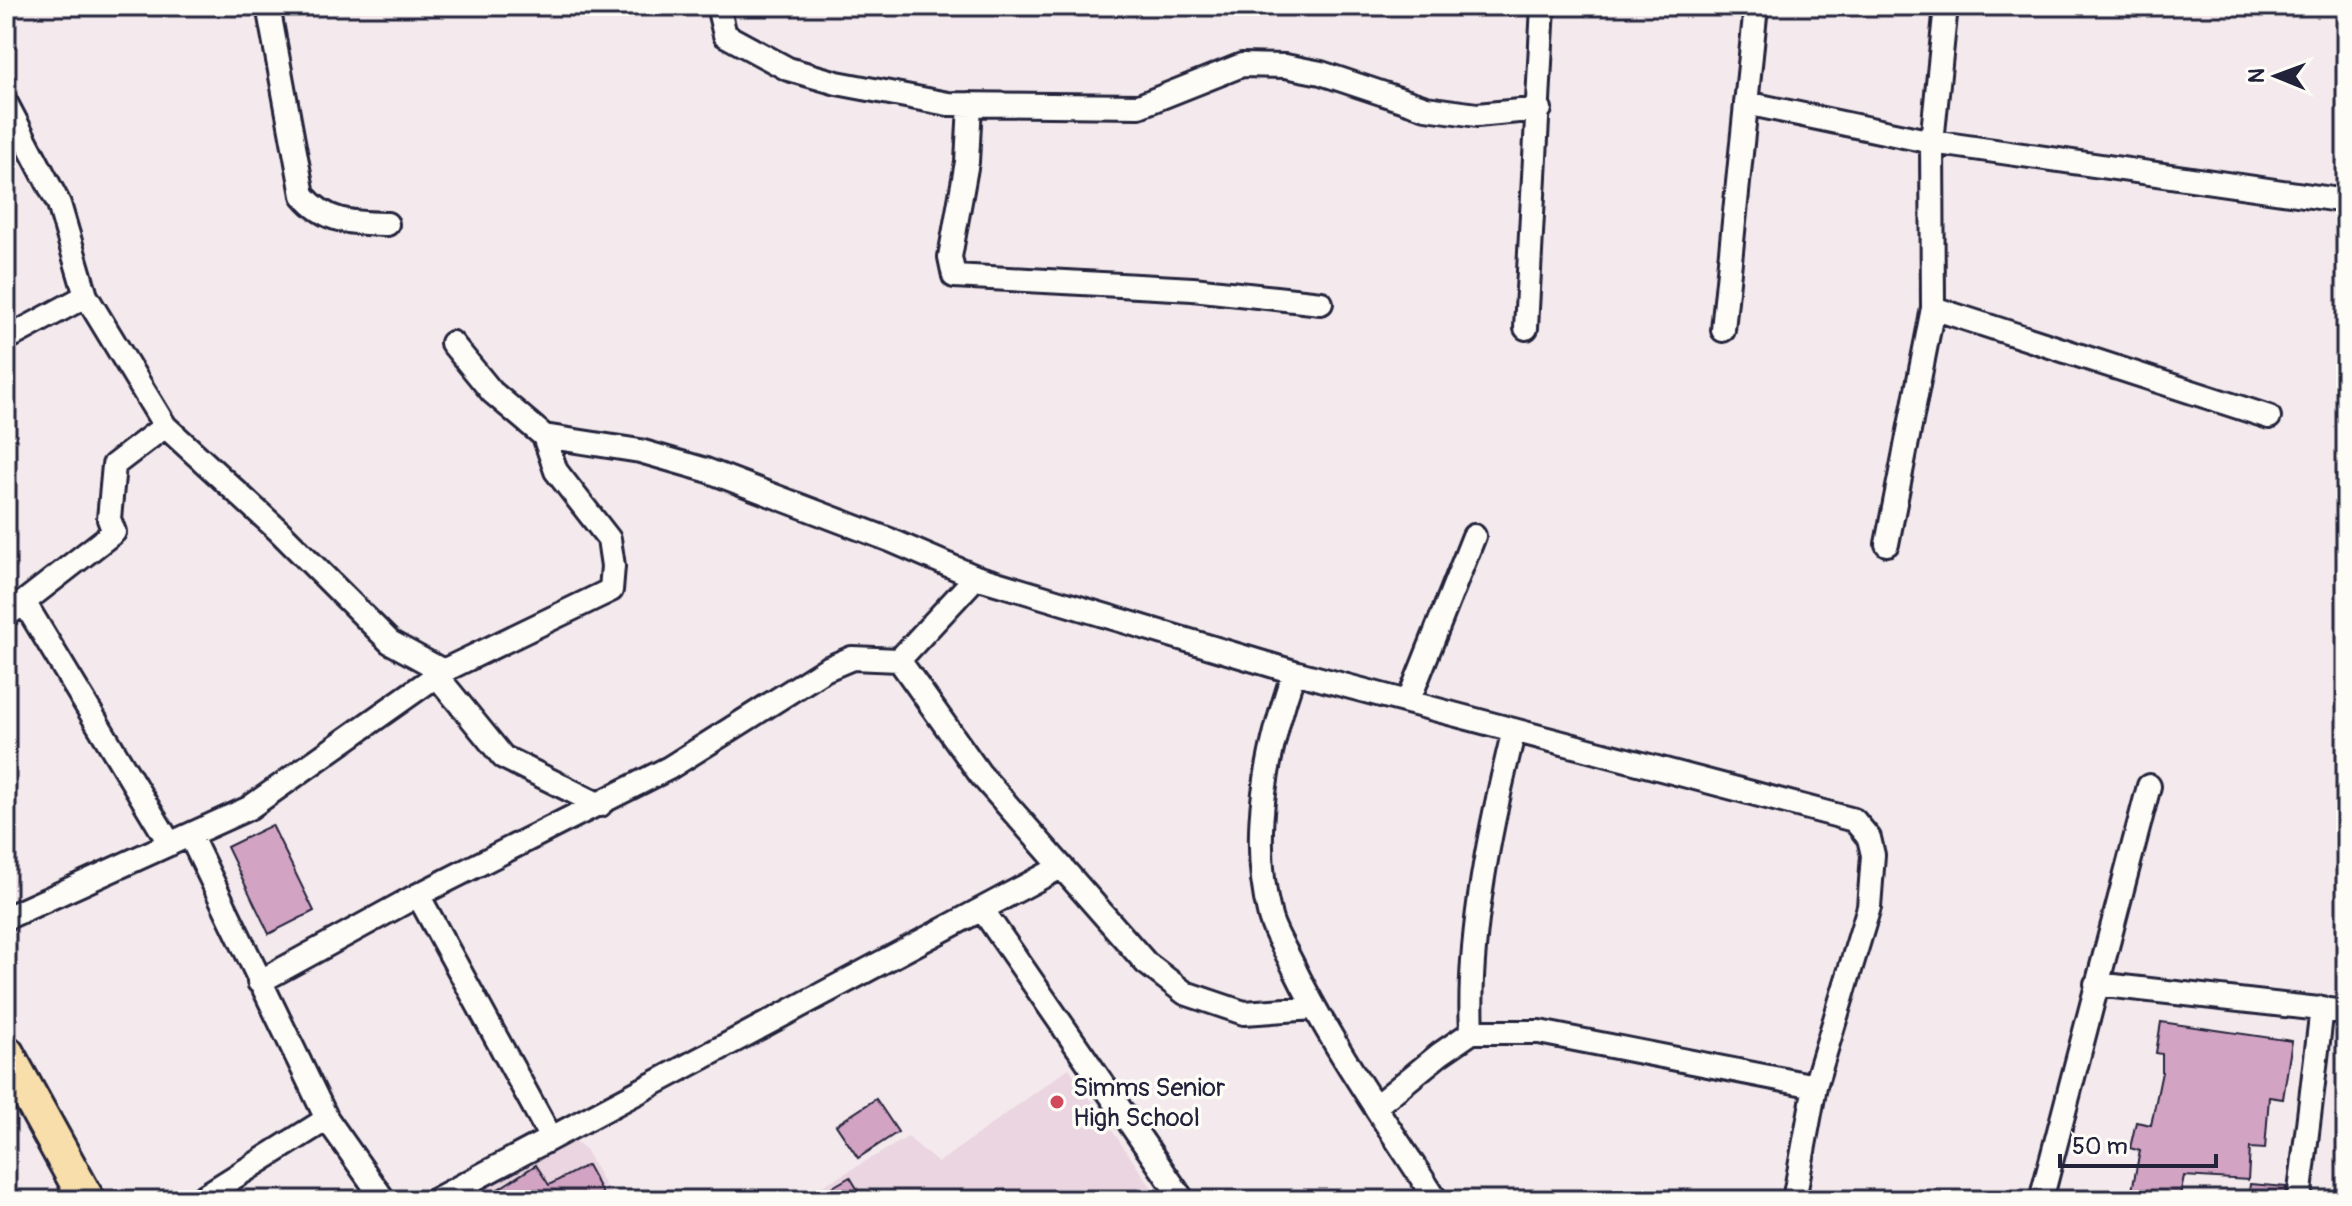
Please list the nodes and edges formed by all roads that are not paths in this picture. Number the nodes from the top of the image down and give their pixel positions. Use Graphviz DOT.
graph roads {
  1 [pos="268,6"];
  2 [pos="718,6"];
  3 [pos="1543,6"];
  4 [pos="1756,6"];
  5 [pos="1946,6"];
  6 [pos="1746,103"];
  7 [pos="970,104"];
  8 [pos="1540,109"];
  9 [pos="9,116"];
  10 [pos="1932,142"];
  11 [pos="2346,201"];
  12 [pos="387,224"];
  13 [pos="86,296"];
  14 [pos="1321,303"];
  15 [pos="1933,308"];
  16 [pos="1526,328"];
  17 [pos="1723,330"];
  18 [pos="6,339"];
  19 [pos="452,343"];
  20 [pos="2269,417"];
  21 [pos="165,426"];
  22 [pos="544,436"];
  23 [pos="1474,536"];
  24 [pos="1887,544"];
  25 [pos="976,577"];
  26 [pos="24,602"];
  27 [pos="6,616"];
  28 [pos="899,660"];
  29 [pos="1294,672"];
  30 [pos="440,673"];
  31 [pos="1408,702"];
  32 [pos="1514,730"];
  33 [pos="2149,786"];
  34 [pos="600,805"];
  35 [pos="180,839"];
  36 [pos="1059,868"];
  37 [pos="418,895"];
  38 [pos="982,909"];
  39 [pos="6,918"];
  40 [pos="259,982"];
  41 [pos="2096,984"];
  42 [pos="1314,1008"];
  43 [pos="2322,1008"];
  44 [pos="2346,1012"];
  45 [pos="1472,1032"];
  46 [pos="6,1053"];
  47 [pos="1815,1086"];
  48 [pos="1376,1106"];
  49 [pos="327,1119"];
  50 [pos="551,1138"];
  51 [pos="87,1200"];
  52 [pos="198,1200"];
  53 [pos="384,1200"];
  54 [pos="435,1200"];
  55 [pos="1183,1200"];
  56 [pos="1436,1200"];
  57 [pos="1794,1200"];
  58 [pos="2041,1200"];
  59 [pos="2299,1200"];
  1 -- 12 [label="street"];
  2 -- 7 [label="street"];
  3 -- 8 [label="street"];
  4 -- 6 [label="street"];
  5 -- 10 [label="street"];
  6 -- 10 [label="street"];
  6 -- 17 [label="street"];
  7 -- 8 [label="street"];
  7 -- 14 [label="street"];
  8 -- 16 [label="street"];
  9 -- 13 [label="street"];
  10 -- 11 [label="street"];
  10 -- 15 [label="street"];
  13 -- 18 [label="street"];
  13 -- 21 [label="street"];
  15 -- 20 [label="street"];
  15 -- 24 [label="street"];
  19 -- 22 [label="street"];
  21 -- 26 [label="street"];
  21 -- 30 [label="street"];
  22 -- 25 [label="street"];
  22 -- 30 [label="street"];
  23 -- 31 [label="street"];
  25 -- 28 [label="street"];
  25 -- 29 [label="street"];
  26 -- 27 [label="street"];
  26 -- 35 [label="street"];
  28 -- 34 [label="street"];
  28 -- 36 [label="street"];
  29 -- 31 [label="street"];
  29 -- 42 [label="street"];
  30 -- 34 [label="street"];
  30 -- 35 [label="street"];
  31 -- 32 [label="street"];
  32 -- 45 [label="street"];
  32 -- 47 [label="street"];
  33 -- 41 [label="street"];
  34 -- 37 [label="street"];
  35 -- 39 [label="street"];
  35 -- 40 [label="street"];
  36 -- 38 [label="street"];
  36 -- 42 [label="street"];
  37 -- 40 [label="street"];
  37 -- 50 [label="street"];
  38 -- 50 [label="street"];
  38 -- 55 [label="street"];
  40 -- 49 [label="street"];
  41 -- 43 [label="street"];
  41 -- 58 [label="street"];
  42 -- 48 [label="street"];
  43 -- 44 [label="street"];
  43 -- 59 [label="street"];
  45 -- 47 [label="street"];
  45 -- 48 [label="street"];
  46 -- 51 [label="main road"];
  47 -- 57 [label="street"];
  48 -- 56 [label="street"];
  49 -- 52 [label="street"];
  49 -- 53 [label="street"];
  50 -- 54 [label="street"];
}
